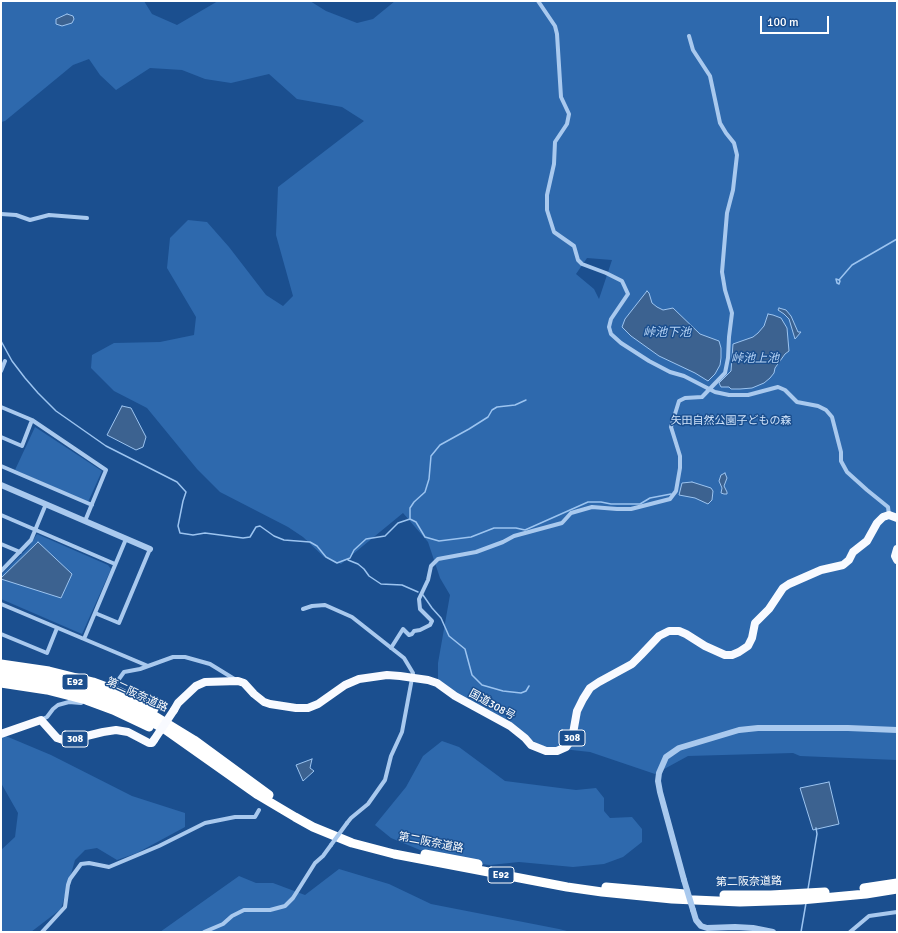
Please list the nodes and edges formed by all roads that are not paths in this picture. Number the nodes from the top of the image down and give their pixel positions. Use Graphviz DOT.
graph roads {
  1 [pos="538,1"];
  2 [pos="689,36"];
  3 [pos="1,214"];
  4 [pos="87,218"];
  5 [pos="6,361"];
  6 [pos="1,372"];
  7 [pos="709,389"];
  8 [pos="1,407"];
  9 [pos="32,420"];
  10 [pos="1,437"];
  11 [pos="1,466"];
  12 [pos="1,485"];
  13 [pos="46,504"];
  14 [pos="92,505"];
  15 [pos="1,515"];
  16 [pos="889,515"];
  17 [pos="897,518"];
  18 [pos="85,521"];
  19 [pos="36,530"];
  20 [pos="126,539"];
  21 [pos="1,544"];
  22 [pos="150,549"];
  23 [pos="897,550"];
  24 [pos="20,552"];
  25 [pos="897,560"];
  26 [pos="115,564"];
  27 [pos="1,571"];
  28 [pos="1,604"];
  29 [pos="303,609"];
  30 [pos="95,614"];
  31 [pos="57,628"];
  32 [pos="1,634"];
  33 [pos="84,639"];
  34 [pos="391,648"];
  35 [pos="1,664"];
  36 [pos="148,666"];
  37 [pos="1,670"];
  38 [pos="1,676"];
  39 [pos="412,678"];
  40 [pos="238,681"];
  41 [pos="1,683"];
  42 [pos="114,686"];
  43 [pos="97,709"];
  44 [pos="143,713"];
  45 [pos="41,720"];
  46 [pos="897,730"];
  47 [pos="1,734"];
  48 [pos="220,763"];
  49 [pos="258,810"];
  50 [pos="897,883"];
  51 [pos="897,889"];
  52 [pos="897,912"];
  53 [pos="42,932"];
  54 [pos="204,932"];
  55 [pos="773,932"];
  56 [pos="850,932"];
  1 -- 7 [label="street"];
  2 -- 7 [label="street"];
  3 -- 4 [label="street"];
  5 -- 6 [label="street"];
  7 -- 16 [label="street"];
  7 -- 34 [label="street"];
  8 -- 9 [label="street"];
  9 -- 10 [label="street"];
  9 -- 14 [label="street"];
  11 -- 14 [label="street"];
  12 -- 13 [label="street"];
  13 -- 18 [label="street"];
  13 -- 19 [label="street"];
  14 -- 18 [label="street"];
  15 -- 19 [label="street"];
  16 -- 17 [label="highway"];
  16 -- 39 [label="highway, 国道308号 / 308"];
  18 -- 20 [label="street"];
  19 -- 24 [label="street"];
  19 -- 26 [label="street"];
  20 -- 22 [label="street"];
  20 -- 26 [label="street"];
  21 -- 24 [label="street"];
  22 -- 30 [label="street"];
  23 -- 25 [label="highway"];
  24 -- 27 [label="street"];
  26 -- 30 [label="street"];
  28 -- 31 [label="street"];
  29 -- 34 [label="street"];
  30 -- 33 [label="street"];
  31 -- 32 [label="street"];
  31 -- 33 [label="street"];
  33 -- 36 [label="street"];
  34 -- 39 [label="street"];
  35 -- 48 [label="highway"];
  36 -- 40 [label="street"];
  36 -- 42 [label="street"];
  37 -- 44 [label="highway, 第二阪奈道路 / E92, bridge"];
  38 -- 44 [label="highway, 第二阪奈道路 / E92, bridge"];
  39 -- 40 [label="highway, 国道308号 / 308"];
  39 -- 54 [label="street, bridge"];
  40 -- 45 [label="highway, 308, bridge"];
  41 -- 48 [label="highway"];
  43 -- 45 [label="street"];
  44 -- 48 [label="highway, 第二阪奈道路 / E92"];
  45 -- 47 [label="highway"];
  46 -- 55 [label="street, bridge"];
  48 -- 50 [label="highway, 第二阪奈道路 / E92"];
  48 -- 51 [label="highway, 第二阪奈道路 / E92"];
  49 -- 53 [label="street"];
  52 -- 56 [label="street"];
}
